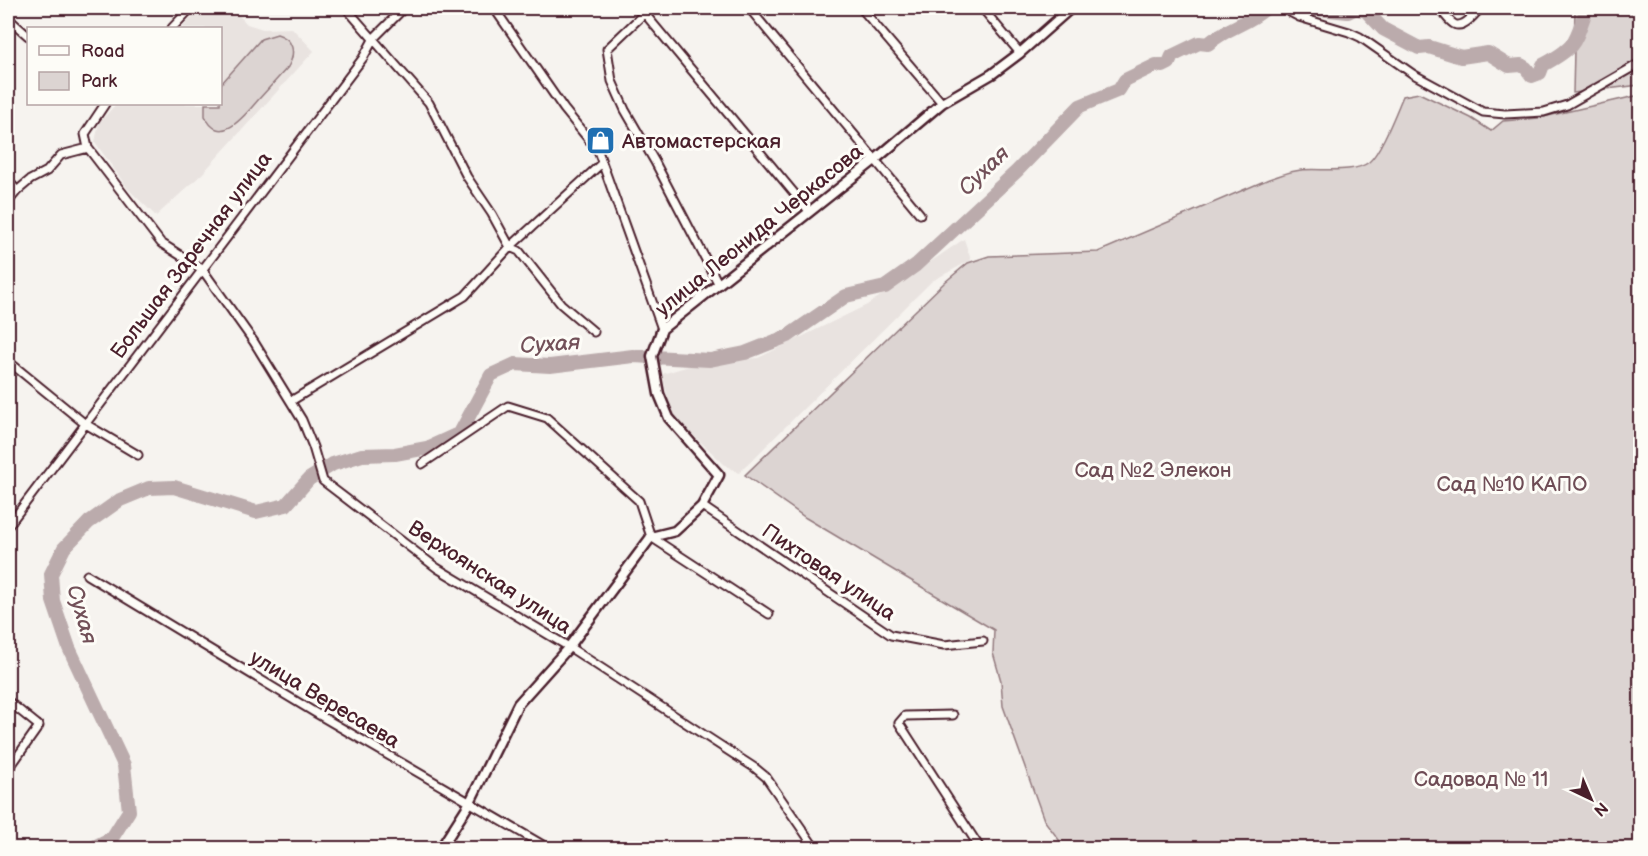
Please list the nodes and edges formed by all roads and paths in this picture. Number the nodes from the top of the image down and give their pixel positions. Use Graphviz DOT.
graph roads {
  1 [pos="191,8"];
  2 [pos="345,8"];
  3 [pos="404,8"];
  4 [pos="494,8"];
  5 [pos="749,8"];
  6 [pos="861,8"];
  7 [pos="982,8"];
  8 [pos="1071,8"];
  9 [pos="1282,8"];
  10 [pos="1439,8"];
  11 [pos="1480,8"];
  12 [pos="645,9"];
  13 [pos="8,18"];
  14 [pos="173,27"];
  15 [pos="27,35"];
  16 [pos="374,38"];
  17 [pos="1020,53"];
  18 [pos="1641,63"];
  19 [pos="942,103"];
  20 [pos="104,105"];
  21 [pos="88,148"];
  22 [pos="876,159"];
  23 [pos="602,163"];
  24 [pos="8,180"];
  25 [pos="17,191"];
  26 [pos="8,202"];
  27 [pos="809,211"];
  28 [pos="920,214"];
  29 [pos="510,247"];
  30 [pos="202,269"];
  31 [pos="718,283"];
  32 [pos="662,329"];
  33 [pos="594,332"];
  34 [pos="8,361"];
  35 [pos="291,401"];
  36 [pos="84,423"];
  37 [pos="138,455"];
  38 [pos="422,464"];
  39 [pos="702,506"];
  40 [pos="8,526"];
  41 [pos="651,537"];
  42 [pos="87,575"];
  43 [pos="769,614"];
  44 [pos="982,642"];
  45 [pos="568,647"];
  46 [pos="8,701"];
  47 [pos="953,716"];
  48 [pos="8,770"];
  49 [pos="469,804"];
  50 [pos="441,849"];
  51 [pos="548,849"];
  52 [pos="815,849"];
  53 [pos="980,849"];
  1 -- 14 [label="street"];
  2 -- 16 [label="street"];
  3 -- 16 [label="street, Большая Заречная улица"];
  4 -- 23 [label="street"];
  5 -- 22 [label="street"];
  6 -- 19 [label="street"];
  7 -- 17 [label="street"];
  8 -- 17 [label="street, улица Леонида Черкасова"];
  9 -- 18 [label="street"];
  10 -- 11 [label="street"];
  12 -- 27 [label="street"];
  12 -- 31 [label="street"];
  13 -- 15 [label="street"];
  16 -- 29 [label="street"];
  16 -- 30 [label="street, Большая Заречная улица"];
  17 -- 19 [label="street, улица Леонида Черкасова"];
  19 -- 22 [label="street, улица Леонида Черкасова"];
  20 -- 21 [label="street"];
  21 -- 25 [label="street"];
  21 -- 30 [label="street, Верхоянская улица"];
  22 -- 27 [label="street, улица Леонида Черкасова"];
  22 -- 28 [label="street"];
  23 -- 29 [label="street"];
  23 -- 32 [label="street"];
  24 -- 25 [label="street"];
  25 -- 26 [label="street"];
  27 -- 31 [label="street, улица Леонида Черкасова"];
  29 -- 33 [label="street"];
  29 -- 35 [label="street"];
  30 -- 35 [label="street, Верхоянская улица"];
  30 -- 36 [label="street, Большая Заречная улица"];
  31 -- 32 [label="street, улица Леонида Черкасова"];
  32 -- 39 [label="street, улица Леонида Черкасова"];
  34 -- 36 [label="street"];
  35 -- 45 [label="street, Верхоянская улица"];
  36 -- 37 [label="street"];
  36 -- 40 [label="street, Большая Заречная улица"];
  38 -- 41 [label="street"];
  39 -- 41 [label="street, улица Леонида Черкасова"];
  39 -- 44 [label="street, Пихтовая улица"];
  41 -- 43 [label="street"];
  41 -- 45 [label="street"];
  42 -- 49 [label="street, улица Вересаева"];
  45 -- 49 [label="street"];
  45 -- 52 [label="street, Верхоянская улица"];
  46 -- 48 [label="street"];
  47 -- 53 [label="street"];
  49 -- 50 [label="street"];
  49 -- 51 [label="street, улица Вересаева"];
}
